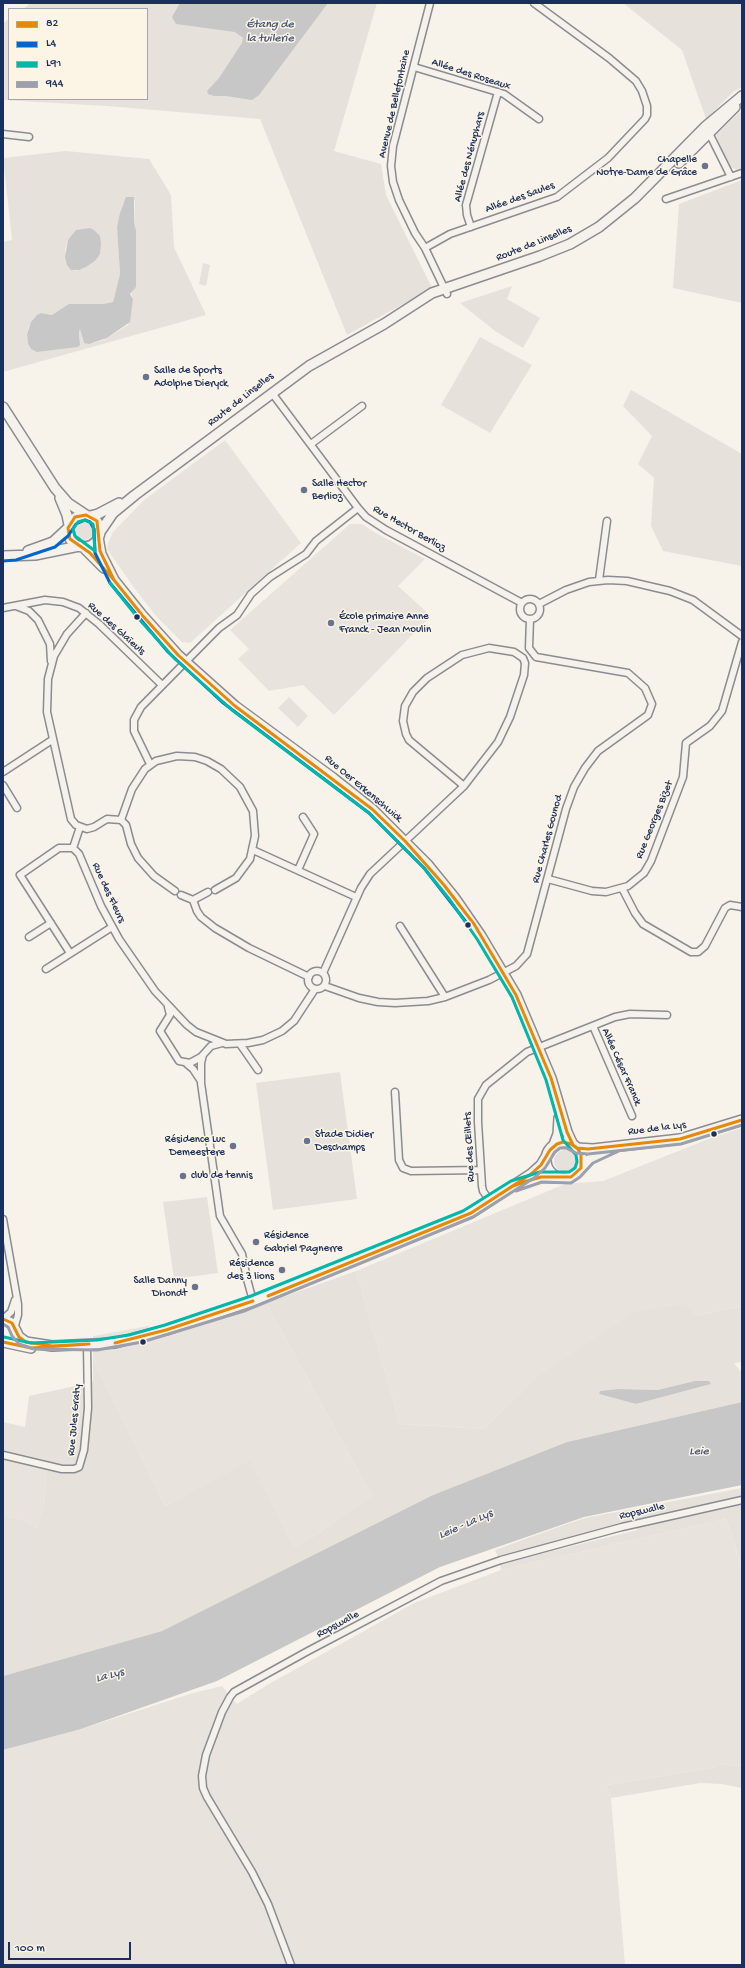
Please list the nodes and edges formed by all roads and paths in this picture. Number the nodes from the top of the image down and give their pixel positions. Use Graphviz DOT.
graph roads {
  1 [pos="430,3"];
  2 [pos="534,3"];
  3 [pos="414,67"];
  4 [pos="498,92"];
  5 [pos="742,96"];
  6 [pos="742,100"];
  7 [pos="539,119"];
  8 [pos="709,133"];
  9 [pos="3,134"];
  10 [pos="29,137"];
  11 [pos="742,174"];
  12 [pos="731,177"];
  13 [pos="666,199"];
  14 [pos="471,227"];
  15 [pos="425,248"];
  16 [pos="445,291"];
  17 [pos="272,392"];
  18 [pos="362,406"];
  19 [pos="3,407"];
  20 [pos="311,444"];
  21 [pos="55,488"];
  22 [pos="134,495"];
  23 [pos="358,508"];
  24 [pos="88,515"];
  25 [pos="607,521"];
  26 [pos="68,526"];
  27 [pos="99,535"];
  28 [pos="81,546"];
  29 [pos="15,555"];
  30 [pos="3,556"];
  31 [pos="114,580"];
  32 [pos="599,580"];
  33 [pos="522,603"];
  34 [pos="539,604"];
  35 [pos="13,606"];
  36 [pos="3,608"];
  37 [pos="86,612"];
  38 [pos="530,619"];
  39 [pos="742,636"];
  40 [pos="742,642"];
  41 [pos="185,662"];
  42 [pos="51,666"];
  43 [pos="162,685"];
  44 [pos="52,740"];
  45 [pos="150,764"];
  46 [pos="3,772"];
  47 [pos="3,784"];
  48 [pos="464,786"];
  49 [pos="17,808"];
  50 [pos="303,817"];
  51 [pos="121,820"];
  52 [pos="80,827"];
  53 [pos="405,841"];
  54 [pos="73,848"];
  55 [pos="253,850"];
  56 [pos="298,870"];
  57 [pos="548,879"];
  58 [pos="622,888"];
  59 [pos="215,890"];
  60 [pos="175,891"];
  61 [pos="208,892"];
  62 [pos="181,895"];
  63 [pos="356,897"];
  64 [pos="193,900"];
  65 [pos="742,907"];
  66 [pos="51,923"];
  67 [pos="400,926"];
  68 [pos="112,927"];
  69 [pos="29,937"];
  70 [pos="70,953"];
  71 [pos="46,969"];
  72 [pos="323,973"];
  73 [pos="504,973"];
  74 [pos="309,977"];
  75 [pos="324,986"];
  76 [pos="315,989"];
  77 [pos="445,997"];
  78 [pos="167,1004"];
  79 [pos="667,1015"];
  80 [pos="182,1020"];
  81 [pos="165,1022"];
  82 [pos="593,1026"];
  83 [pos="203,1036"];
  84 [pos="226,1044"];
  85 [pos="240,1044"];
  86 [pos="539,1048"];
  87 [pos="204,1053"];
  88 [pos="187,1064"];
  89 [pos="258,1070"];
  90 [pos="201,1083"];
  91 [pos="395,1092"];
  92 [pos="559,1106"];
  93 [pos="632,1116"];
  94 [pos="742,1120"];
  95 [pos="620,1145"];
  96 [pos="553,1146"];
  97 [pos="575,1146"];
  98 [pos="547,1155"];
  99 [pos="580,1169"];
  100 [pos="482,1170"];
  101 [pos="560,1178"];
  102 [pos="513,1186"];
  103 [pos="490,1201"];
  104 [pos="3,1219"];
  105 [pos="16,1294"];
  106 [pos="254,1301"];
  107 [pos="3,1319"];
  108 [pos="14,1330"];
  109 [pos="3,1342"];
  110 [pos="87,1345"];
  111 [pos="52,1346"];
  112 [pos="3,1455"];
  113 [pos="742,1500"];
  114 [pos="291,1965"];
  1 -- 3 [label="street, Avenue de Bellefontaine"];
  2 -- 14 [label="street, Allée des Saules"];
  3 -- 4 [label="street, Allée des Roseaux"];
  3 -- 15 [label="street, Avenue de Bellefontaine"];
  4 -- 7 [label="street, Allée des Roseaux"];
  4 -- 14 [label="street, Allée des Nénuphars"];
  5 -- 16 [label="street, Route de Linselles"];
  6 -- 8 [label="street, Route de Linselles"];
  8 -- 12 [label="street"];
  8 -- 16 [label="street, Route de Linselles"];
  9 -- 10 [label="street"];
  11 -- 12 [label="street"];
  12 -- 13 [label="street"];
  14 -- 15 [label="street, Allée des Saules"];
  15 -- 16 [label="street, Avenue de Bellefontaine"];
  16 -- 17 [label="street, Route de Linselles"];
  17 -- 20 [label="street, Rue Hector Berlioz"];
  17 -- 22 [label="street, Route de Linselles"];
  18 -- 20 [label="street"];
  19 -- 21 [label="street"];
  20 -- 23 [label="street, Rue Hector Berlioz"];
  21 -- 24 [label="street"];
  21 -- 26 [label="street"];
  22 -- 24 [label="street, Route de Linselles"];
  22 -- 27 [label="street, Route de Linselles"];
  23 -- 33 [label="street, Rue Hector Berlioz"];
  23 -- 41 [label="street"];
  24 -- 26 [label="street"];
  24 -- 27 [label="street"];
  25 -- 32 [label="street"];
  26 -- 28 [label="street"];
  26 -- 29 [label="street"];
  27 -- 28 [label="street"];
  27 -- 31 [label="street, Rue Oer Erkenschwick"];
  28 -- 29 [label="street"];
  28 -- 31 [label="street, Rue Oer Erkenschwick"];
  29 -- 30 [label="street"];
  31 -- 41 [label="street, Rue Oer Erkenschwick"];
  32 -- 34 [label="street"];
  32 -- 39 [label="street"];
  33 -- 34 [label="street"];
  33 -- 38 [label="street"];
  34 -- 38 [label="street"];
  35 -- 36 [label="street, Rue des Glaïeuls"];
  35 -- 37 [label="street, Rue des Glaïeuls"];
  35 -- 42 [label="street"];
  37 -- 42 [label="street"];
  37 -- 43 [label="street, Rue des Glaïeuls"];
  38 -- 57 [label="street, Rue Charles Gounod"];
  40 -- 58 [label="street, Rue Georges Bizet"];
  41 -- 43 [label="street"];
  41 -- 53 [label="street, Rue Oer Erkenschwick"];
  42 -- 44 [label="street"];
  43 -- 45 [label="street"];
  44 -- 46 [label="street"];
  44 -- 52 [label="street"];
  45 -- 51 [label="street"];
  45 -- 55 [label="street"];
  47 -- 49 [label="street"];
  48 -- 48 [label="street"];
  48 -- 53 [label="street"];
  50 -- 56 [label="street"];
  51 -- 52 [label="street"];
  51 -- 60 [label="street"];
  52 -- 54 [label="street"];
  53 -- 63 [label="street"];
  53 -- 73 [label="street, Rue Oer Erkenschwick"];
  54 -- 66 [label="street"];
  54 -- 68 [label="street, Rue des Fleurs"];
  55 -- 56 [label="street"];
  55 -- 59 [label="street"];
  56 -- 63 [label="street"];
  57 -- 58 [label="street, Rue Georges Bizet"];
  57 -- 73 [label="street, Rue Charles Gounod"];
  58 -- 65 [label="street"];
  61 -- 64 [label="street"];
  62 -- 64 [label="street"];
  63 -- 72 [label="street"];
  64 -- 74 [label="street"];
  66 -- 69 [label="street"];
  66 -- 70 [label="street"];
  67 -- 77 [label="street"];
  68 -- 70 [label="street"];
  68 -- 78 [label="street, Rue des Fleurs"];
  70 -- 71 [label="street"];
  72 -- 74 [label="street"];
  72 -- 75 [label="street"];
  73 -- 77 [label="street, Rue Charles Gounod"];
  73 -- 86 [label="street, Rue Oer Erkenschwick"];
  74 -- 76 [label="street"];
  75 -- 76 [label="street"];
  75 -- 77 [label="street, Rue Charles Gounod"];
  76 -- 85 [label="street, Rue des Fleurs"];
  78 -- 80 [label="street, Rue des Fleurs"];
  78 -- 81 [label="street"];
  79 -- 82 [label="street, Rue des Œillets"];
  80 -- 81 [label="street"];
  80 -- 83 [label="street, Rue des Fleurs"];
  81 -- 88 [label="street"];
  82 -- 86 [label="street, Rue des Œillets"];
  82 -- 93 [label="street, Allée César Franck"];
  83 -- 84 [label="street, Rue des Fleurs"];
  83 -- 87 [label="street"];
  84 -- 85 [label="street, Rue des Fleurs"];
  84 -- 87 [label="street"];
  85 -- 89 [label="street"];
  86 -- 92 [label="street, Rue Oer Erkenschwick"];
  86 -- 100 [label="street, Rue des Œillets"];
  87 -- 88 [label="street"];
  87 -- 90 [label="street"];
  88 -- 90 [label="street"];
  90 -- 106 [label="street"];
  91 -- 100 [label="street"];
  92 -- 96 [label="street, Rue Oer Erkenschwick"];
  92 -- 97 [label="street, Rue Oer Erkenschwick"];
  94 -- 95 [label="street, Rue de la Lys"];
  95 -- 97 [label="street, Rue de la Lys"];
  95 -- 99 [label="street, Rue de la Lys"];
  96 -- 97 [label="street"];
  96 -- 98 [label="street"];
  97 -- 99 [label="street"];
  98 -- 101 [label="street"];
  98 -- 102 [label="street"];
  99 -- 101 [label="street"];
  100 -- 103 [label="street, Rue des Œillets"];
  101 -- 102 [label="street"];
  102 -- 103 [label="street"];
  103 -- 106 [label="street"];
  104 -- 105 [label="street"];
  105 -- 107 [label="street"];
  105 -- 108 [label="street"];
  106 -- 110 [label="street"];
  107 -- 108 [label="street"];
  108 -- 109 [label="street"];
  108 -- 111 [label="street"];
  109 -- 111 [label="street"];
  110 -- 111 [label="street"];
  110 -- 112 [label="street, Rue Jules Graty"];
  113 -- 114 [label="street, Ropswalle"];
}
